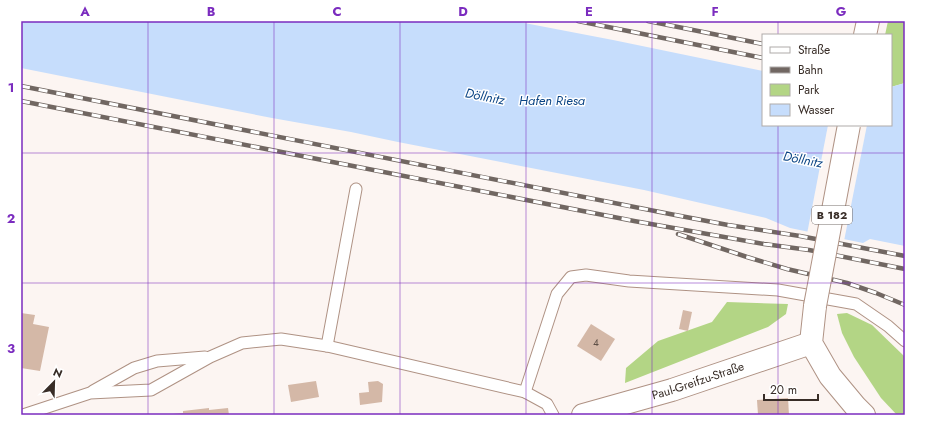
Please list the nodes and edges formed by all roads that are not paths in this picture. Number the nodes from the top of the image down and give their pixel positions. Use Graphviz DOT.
graph roads {
  1 [pos="868,21"];
  2 [pos="865,34"];
  3 [pos="848,126"];
  4 [pos="356,189"];
  5 [pos="905,341"];
  6 [pos="811,343"];
  7 [pos="327,346"];
  8 [pos="210,357"];
  9 [pos="525,392"];
  10 [pos="90,393"];
  11 [pos="23,415"];
  12 [pos="553,415"];
  13 [pos="583,415"];
  14 [pos="864,415"];
  1 -- 2 [label="main road"];
  3 -- 6 [label="main road, B 182, bridge"];
  4 -- 7 [label="lane"];
  5 -- 9 [label="lane"];
  6 -- 13 [label="main road, Paul-Greifzu-Straße"];
  6 -- 14 [label="main road"];
  7 -- 8 [label="lane"];
  7 -- 9 [label="lane"];
  8 -- 10 [label="lane"];
  8 -- 10 [label="lane"];
  9 -- 12 [label="lane"];
  10 -- 11 [label="lane"];
}
